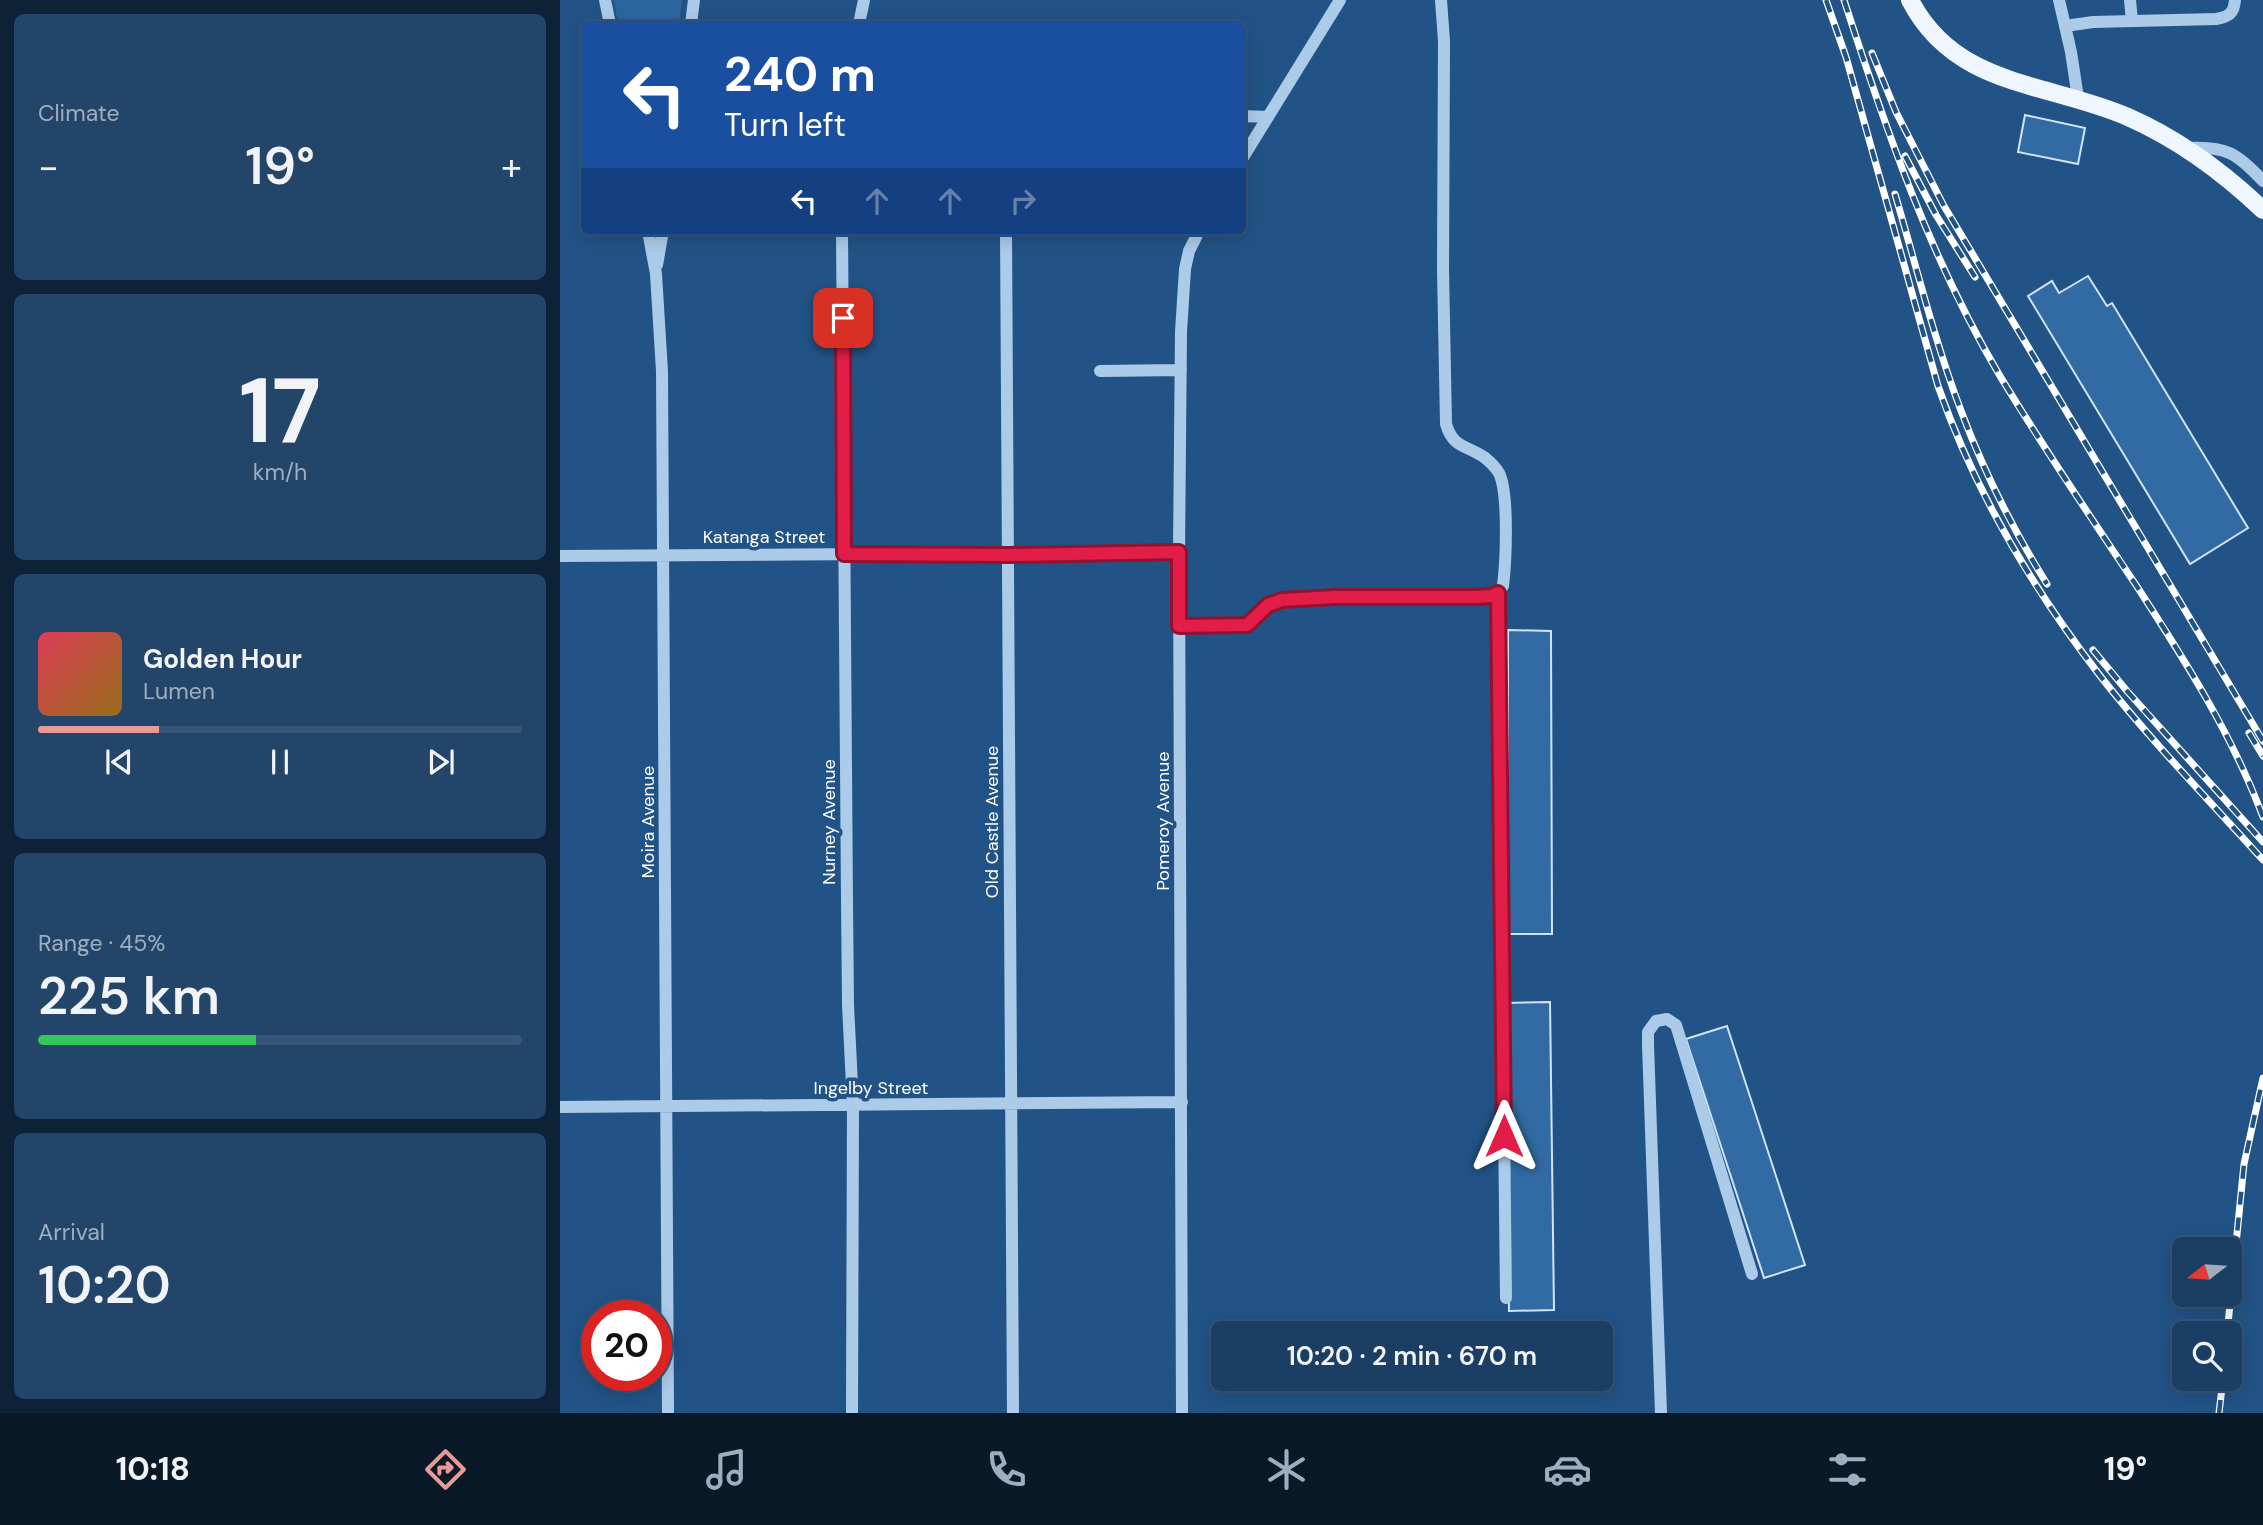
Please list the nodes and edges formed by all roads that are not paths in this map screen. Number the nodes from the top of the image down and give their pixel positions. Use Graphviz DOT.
graph roads {
  1 [pos="605,0"];
  2 [pos="694,0"];
  3 [pos="864,0"];
  4 [pos="1340,0"];
  5 [pos="1441,0"];
  6 [pos="1910,0"];
  7 [pos="2059,0"];
  8 [pos="2130,0"];
  9 [pos="2235,0"];
  10 [pos="609,21"];
  11 [pos="691,21"];
  12 [pos="860,21"];
  13 [pos="2132,21"];
  14 [pos="2065,26"];
  15 [pos="2078,98"];
  16 [pos="1246,116"];
  17 [pos="1268,117"];
  18 [pos="2188,148"];
  19 [pos="1246,153"];
  20 [pos="2263,181"];
  21 [pos="2263,210"];
  22 [pos="649,235"];
  23 [pos="662,235"];
  24 [pos="842,235"];
  25 [pos="1006,235"];
  26 [pos="1197,235"];
  27 [pos="656,274"];
  28 [pos="1181,370"];
  29 [pos="1100,371"];
  30 [pos="1179,552"];
  31 [pos="844,554"];
  32 [pos="664,555"];
  33 [pos="1009,555"];
  34 [pos="560,556"];
  35 [pos="1498,593"];
  36 [pos="1179,626"];
  37 [pos="1182,1102"];
  38 [pos="853,1105"];
  39 [pos="1010,1105"];
  40 [pos="666,1106"];
  41 [pos="560,1107"];
  42 [pos="1752,1274"];
  43 [pos="1506,1298"];
  44 [pos="668,1413"];
  45 [pos="852,1413"];
  46 [pos="1013,1413"];
  47 [pos="1182,1413"];
  48 [pos="1661,1413"];
  1 -- 10 [label="street"];
  2 -- 11 [label="street"];
  3 -- 12 [label="street"];
  4 -- 17 [label="street"];
  5 -- 35 [label="street"];
  6 -- 15 [label="main road"];
  7 -- 14 [label="street"];
  8 -- 13 [label="street"];
  9 -- 13 [label="street"];
  13 -- 14 [label="street"];
  14 -- 15 [label="street"];
  15 -- 18 [label="main road"];
  16 -- 17 [label="street"];
  17 -- 19 [label="street"];
  18 -- 20 [label="street"];
  18 -- 21 [label="main road"];
  22 -- 27 [label="street, Moira Avenue"];
  23 -- 27 [label="street"];
  24 -- 31 [label="street, Nurney Avenue"];
  25 -- 33 [label="street, Old Castle Avenue"];
  26 -- 28 [label="street, Pomeroy Avenue"];
  27 -- 32 [label="street, Moira Avenue"];
  28 -- 29 [label="street"];
  28 -- 30 [label="street, Pomeroy Avenue"];
  30 -- 33 [label="street, Katanga Street"];
  30 -- 36 [label="street, Pomeroy Avenue"];
  31 -- 32 [label="street, Katanga Street"];
  31 -- 33 [label="street, Katanga Street"];
  31 -- 38 [label="street, Nurney Avenue"];
  32 -- 34 [label="street, Katanga Street"];
  32 -- 40 [label="street, Moira Avenue"];
  33 -- 39 [label="street, Old Castle Avenue"];
  35 -- 36 [label="street"];
  35 -- 43 [label="street"];
  36 -- 37 [label="street, Pomeroy Avenue"];
  37 -- 39 [label="street, Ingelby Street"];
  37 -- 47 [label="street, Pomeroy Avenue"];
  38 -- 39 [label="street, Ingelby Street"];
  38 -- 40 [label="street, Ingelby Street"];
  38 -- 45 [label="street, Nurney Avenue"];
  39 -- 46 [label="street, Old Castle Avenue"];
  40 -- 41 [label="street, Ingelby Street"];
  40 -- 44 [label="street, Moira Avenue"];
  42 -- 48 [label="street"];
}
